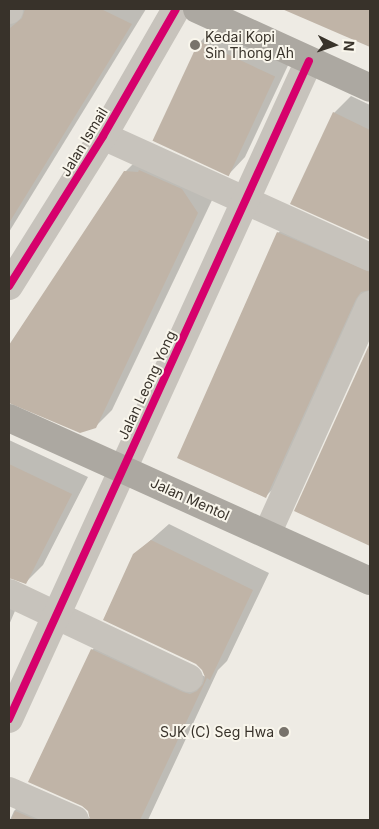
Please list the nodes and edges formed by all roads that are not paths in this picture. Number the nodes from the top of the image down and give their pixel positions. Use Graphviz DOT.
graph roads {
  1 [pos="176,9"];
  2 [pos="197,9"];
  3 [pos="309,61"];
  4 [pos="370,88"];
  5 [pos="103,136"];
  6 [pos="245,200"];
  7 [pos="370,257"];
  8 [pos="9,286"];
  9 [pos="370,305"];
  10 [pos="9,418"];
  11 [pos="123,469"];
  12 [pos="267,534"];
  13 [pos="370,582"];
  14 [pos="9,593"];
  15 [pos="56,615"];
  16 [pos="189,678"];
  17 [pos="16,685"];
  18 [pos="9,719"];
  19 [pos="9,791"];
  20 [pos="75,820"];
  1 -- 5 [label="street, Jalan Ismail"];
  2 -- 3 [label="main road"];
  3 -- 4 [label="main road"];
  3 -- 6 [label="street, Jalan Leong Yong"];
  5 -- 6 [label="street"];
  5 -- 8 [label="street, Jalan Ismail"];
  6 -- 7 [label="street"];
  6 -- 11 [label="street, Jalan Leong Yong"];
  9 -- 12 [label="street"];
  10 -- 11 [label="main road, Jalan Mentol"];
  11 -- 12 [label="main road, Jalan Mentol"];
  11 -- 15 [label="street, Jalan Leong Yong"];
  12 -- 13 [label="main road, Jalan Mentol"];
  14 -- 15 [label="street"];
  15 -- 16 [label="street"];
  15 -- 17 [label="street, Jalan Leong Yong"];
  17 -- 18 [label="street, Jalan Leong Yong"];
  19 -- 20 [label="street"];
}
